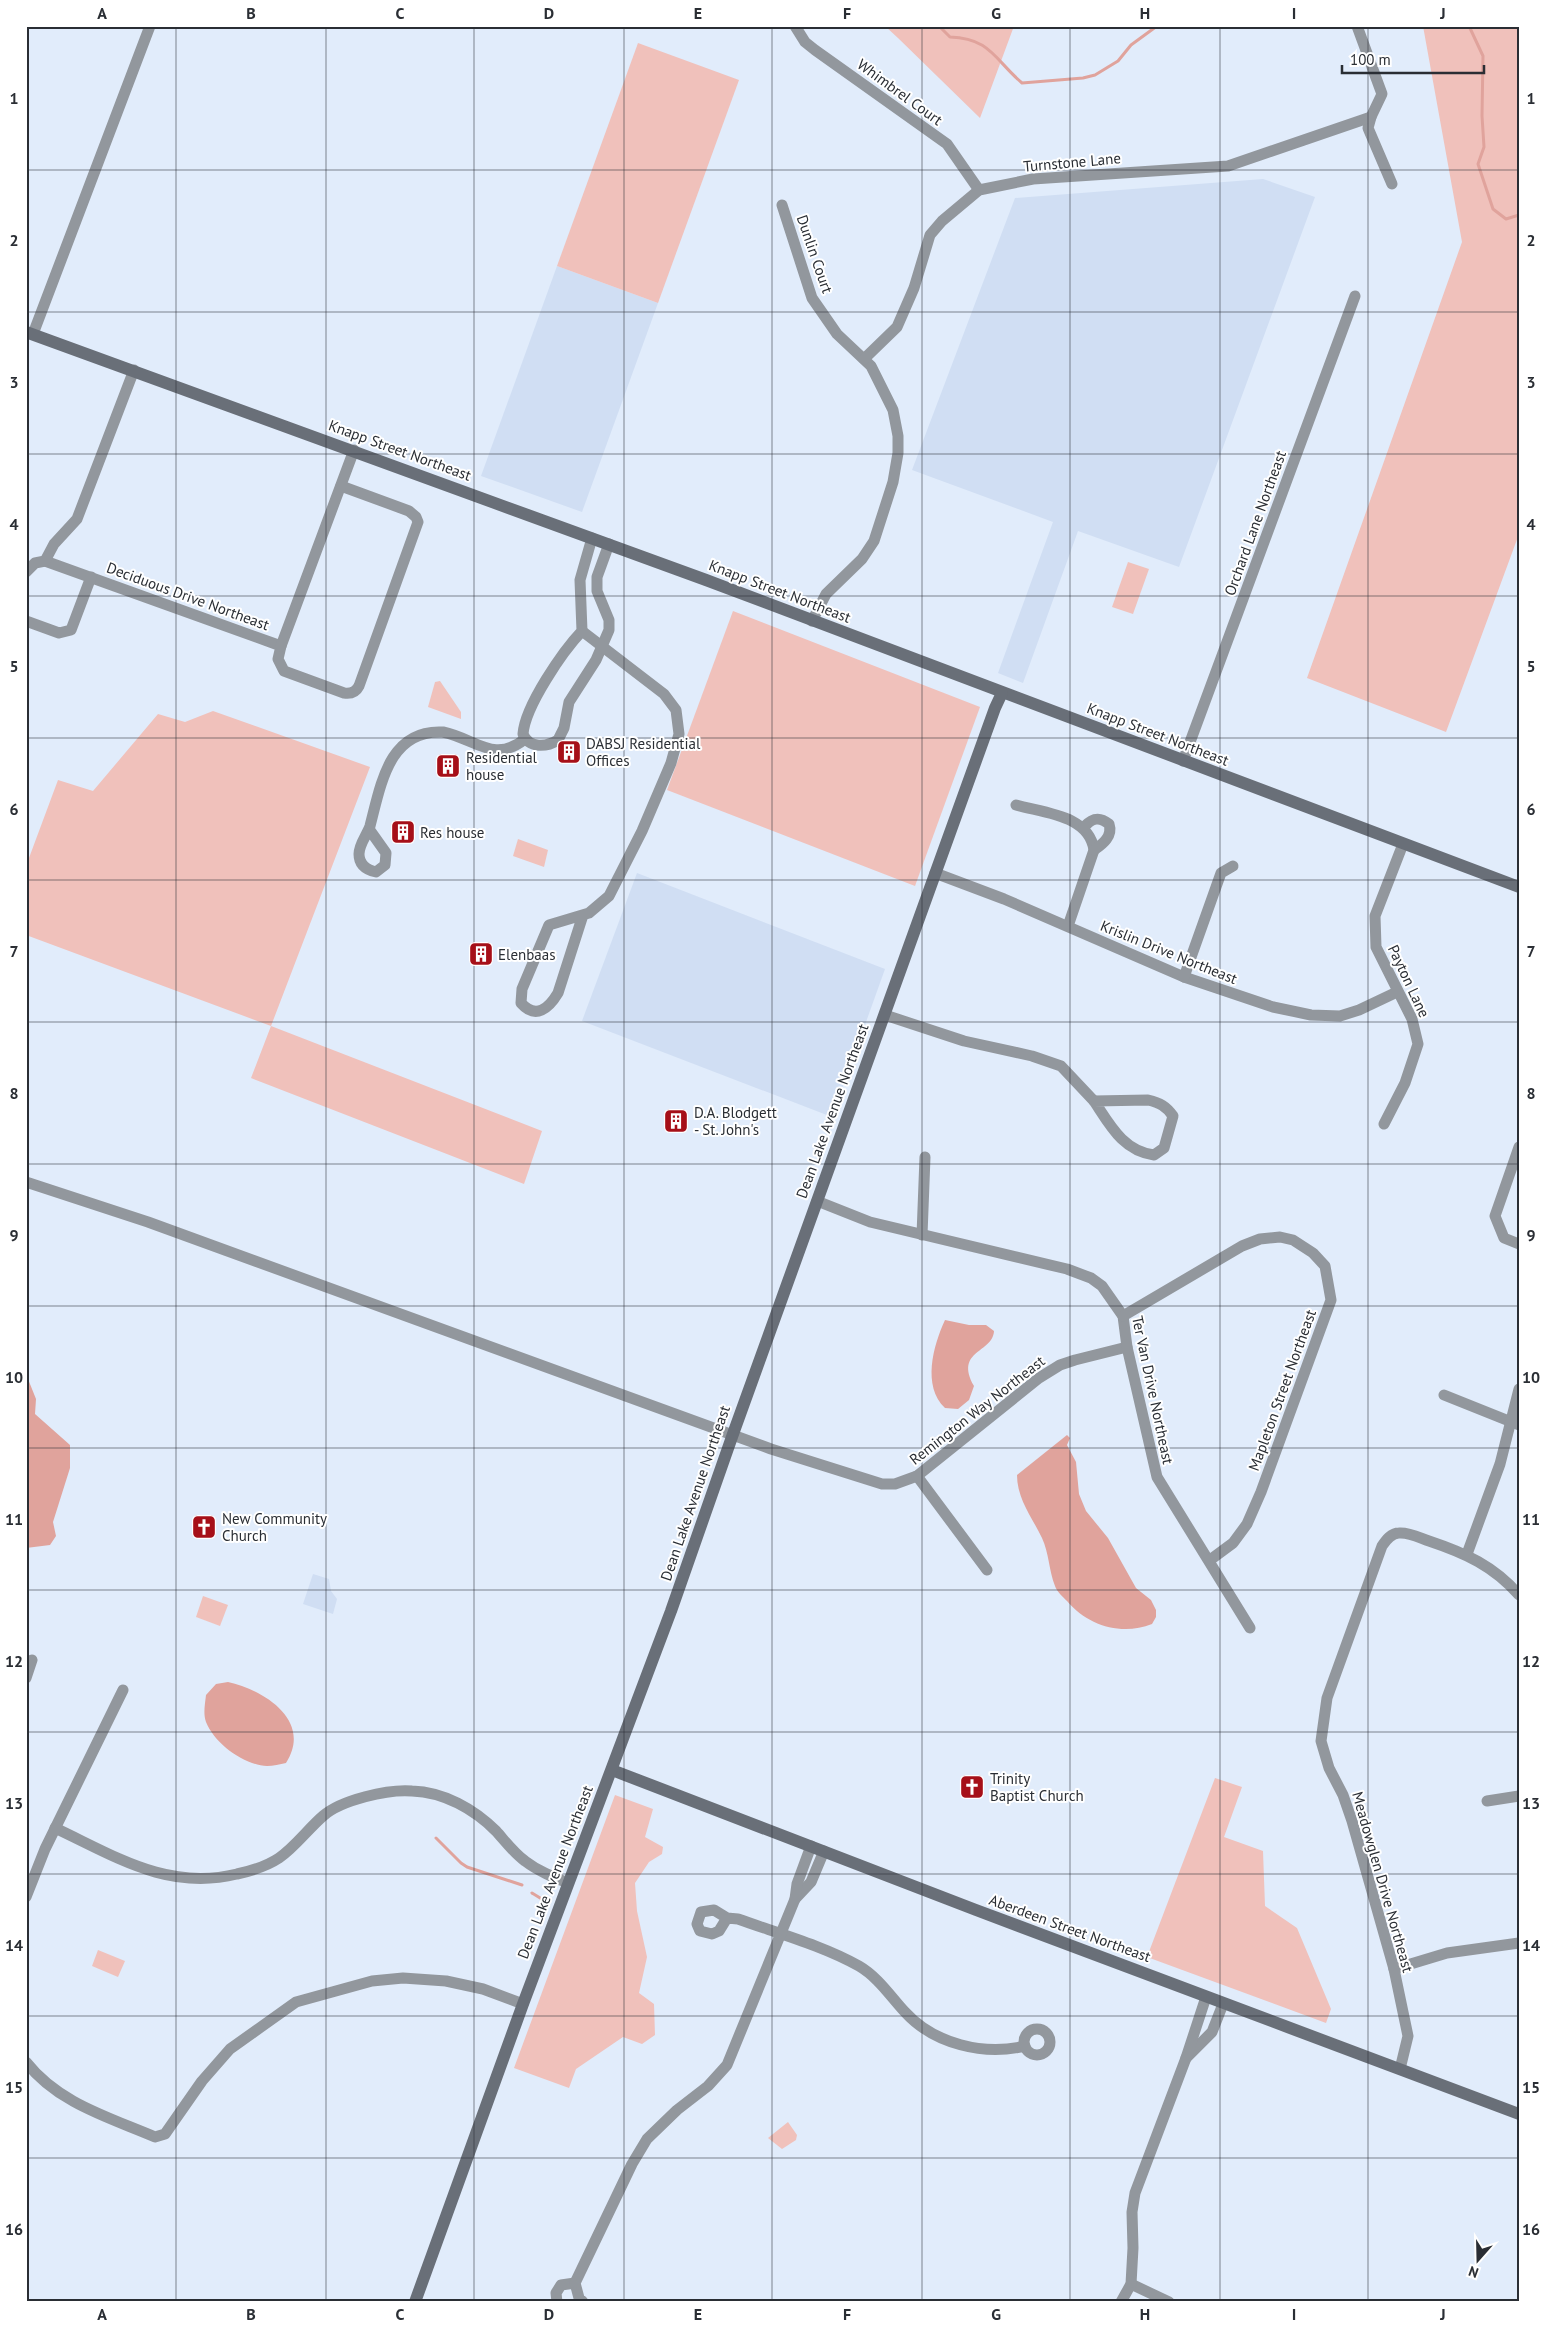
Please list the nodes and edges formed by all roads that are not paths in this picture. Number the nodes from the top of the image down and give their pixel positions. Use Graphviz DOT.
graph roads {
  1 [pos="150,26"];
  2 [pos="796,26"];
  3 [pos="1357,26"];
  4 [pos="1371,117"];
  5 [pos="1392,184"];
  6 [pos="979,190"];
  7 [pos="782,205"];
  8 [pos="1355,296"];
  9 [pos="29,333"];
  10 [pos="864,360"];
  11 [pos="134,370"];
  12 [pos="354,450"];
  13 [pos="341,486"];
  14 [pos="592,538"];
  15 [pos="609,544"];
  16 [pos="45,561"];
  17 [pos="26,572"];
  18 [pos="90,577"];
  19 [pos="26,621"];
  20 [pos="812,621"];
  21 [pos="582,631"];
  22 [pos="601,645"];
  23 [pos="281,646"];
  24 [pos="1002,693"];
  25 [pos="525,739"];
  26 [pos="1183,761"];
  27 [pos="1016,805"];
  28 [pos="1084,827"];
  29 [pos="369,829"];
  30 [pos="1403,844"];
  31 [pos="1094,850"];
  32 [pos="1233,866"];
  33 [pos="936,873"];
  34 [pos="1519,887"];
  35 [pos="583,915"];
  36 [pos="1068,926"];
  37 [pos="1184,977"];
  38 [pos="1397,992"];
  39 [pos="884,1015"];
  40 [pos="1094,1101"];
  41 [pos="1384,1124"];
  42 [pos="1519,1147"];
  43 [pos="925,1157"];
  44 [pos="26,1182"];
  45 [pos="817,1201"];
  46 [pos="922,1235"];
  47 [pos="1519,1244"];
  48 [pos="1122,1316"];
  49 [pos="1127,1347"];
  50 [pos="1519,1389"];
  51 [pos="1444,1395"];
  52 [pos="1515,1423"];
  53 [pos="732,1434"];
  54 [pos="917,1476"];
  55 [pos="1467,1554"];
  56 [pos="1210,1560"];
  57 [pos="987,1570"];
  58 [pos="1519,1595"];
  59 [pos="1250,1628"];
  60 [pos="32,1660"];
  61 [pos="26,1678"];
  62 [pos="123,1690"];
  63 [pos="612,1770"];
  64 [pos="1519,1796"];
  65 [pos="1487,1801"];
  66 [pos="55,1828"];
  67 [pos="812,1846"];
  68 [pos="824,1851"];
  69 [pos="568,1883"];
  70 [pos="26,1897"];
  71 [pos="795,1899"];
  72 [pos="727,1918"];
  73 [pos="780,1934"];
  74 [pos="1519,1943"];
  75 [pos="1394,1969"];
  76 [pos="1206,1997"];
  77 [pos="523,2004"];
  78 [pos="1223,2004"];
  79 [pos="1024,2046"];
  80 [pos="1186,2058"];
  81 [pos="26,2062"];
  82 [pos="1400,2069"];
  83 [pos="1519,2114"];
  84 [pos="575,2283"];
  85 [pos="1131,2284"];
  86 [pos="415,2302"];
  87 [pos="556,2302"];
  88 [pos="583,2302"];
  89 [pos="1121,2302"];
  90 [pos="1169,2302"];
  1 -- 9 [label="street"];
  2 -- 6 [label="street, Whimbrel Court"];
  3 -- 4 [label="street"];
  4 -- 5 [label="street"];
  4 -- 6 [label="street, Turnstone Lane"];
  6 -- 10 [label="street, Turnstone Lane"];
  7 -- 10 [label="street, Dunlin Court"];
  8 -- 26 [label="street, Orchard Lane Northeast"];
  9 -- 11 [label="main road, Knapp Street Northeast"];
  10 -- 20 [label="street, Dunlin Court"];
  11 -- 12 [label="main road, Knapp Street Northeast"];
  11 -- 16 [label="street"];
  12 -- 13 [label="street"];
  12 -- 14 [label="main road, Knapp Street Northeast"];
  13 -- 23 [label="street"];
  13 -- 23 [label="street, Deciduous Drive Northeast"];
  14 -- 15 [label="main road, Knapp Street Northeast"];
  14 -- 21 [label="street"];
  15 -- 20 [label="main road, Knapp Street Northeast"];
  15 -- 22 [label="street"];
  16 -- 17 [label="street"];
  16 -- 18 [label="street, Deciduous Drive Northeast"];
  18 -- 19 [label="street"];
  18 -- 23 [label="street, Deciduous Drive Northeast"];
  20 -- 24 [label="main road, Knapp Street Northeast"];
  21 -- 22 [label="street"];
  21 -- 25 [label="street"];
  22 -- 25 [label="street"];
  22 -- 35 [label="street"];
  24 -- 26 [label="main road, Knapp Street Northeast"];
  24 -- 33 [label="main road, Dean Lake Avenue Northeast"];
  25 -- 29 [label="street"];
  26 -- 30 [label="main road, Knapp Street Northeast"];
  27 -- 28 [label="street"];
  28 -- 31 [label="street"];
  28 -- 31 [label="street"];
  30 -- 34 [label="main road, Knapp Street Northeast"];
  30 -- 38 [label="street, Payton Lane"];
  31 -- 36 [label="street"];
  32 -- 37 [label="street"];
  33 -- 36 [label="street, Krislin Drive Northeast"];
  33 -- 39 [label="main road, Dean Lake Avenue Northeast"];
  35 -- 35 [label="street"];
  36 -- 37 [label="street, Krislin Drive Northeast"];
  37 -- 38 [label="street, Krislin Drive Northeast"];
  38 -- 41 [label="street, Payton Lane"];
  39 -- 40 [label="street"];
  39 -- 45 [label="main road, Dean Lake Avenue Northeast"];
  40 -- 40 [label="street"];
  42 -- 47 [label="street"];
  43 -- 46 [label="street"];
  44 -- 53 [label="street, Remington Way Northeast"];
  45 -- 46 [label="street, Ter Van Drive Northeast"];
  45 -- 53 [label="main road, Dean Lake Avenue Northeast"];
  46 -- 48 [label="street, Ter Van Drive Northeast"];
  48 -- 49 [label="street, Ter Van Drive Northeast"];
  48 -- 56 [label="street, Mapleton Street Northeast"];
  49 -- 54 [label="street, Remington Way Northeast"];
  49 -- 56 [label="street, Ter Van Drive Northeast"];
  50 -- 52 [label="street"];
  51 -- 52 [label="street"];
  52 -- 55 [label="street"];
  53 -- 54 [label="street, Remington Way Northeast"];
  53 -- 63 [label="main road, Dean Lake Avenue Northeast"];
  54 -- 57 [label="street"];
  55 -- 58 [label="street"];
  55 -- 75 [label="street, Meadowglen Drive Northeast"];
  56 -- 59 [label="street, Ter Van Drive Northeast"];
  60 -- 61 [label="street"];
  62 -- 66 [label="street"];
  63 -- 67 [label="main road, Aberdeen Street Northeast"];
  63 -- 69 [label="main road, Dean Lake Avenue Northeast"];
  64 -- 65 [label="street"];
  66 -- 69 [label="street"];
  66 -- 70 [label="street"];
  67 -- 68 [label="main road, Aberdeen Street Northeast"];
  67 -- 71 [label="street"];
  68 -- 71 [label="street"];
  68 -- 76 [label="main road, Aberdeen Street Northeast"];
  69 -- 77 [label="main road, Dean Lake Avenue Northeast"];
  71 -- 73 [label="street"];
  72 -- 73 [label="street"];
  73 -- 79 [label="street"];
  73 -- 84 [label="street"];
  74 -- 75 [label="street"];
  75 -- 82 [label="street, Meadowglen Drive Northeast"];
  76 -- 78 [label="main road, Aberdeen Street Northeast"];
  76 -- 80 [label="street"];
  77 -- 81 [label="street"];
  77 -- 86 [label="main road, Dean Lake Avenue Northeast"];
  78 -- 80 [label="street"];
  78 -- 82 [label="main road, Aberdeen Street Northeast"];
  80 -- 85 [label="street"];
  82 -- 83 [label="main road, Aberdeen Street Northeast"];
  84 -- 87 [label="street"];
  84 -- 88 [label="street"];
  85 -- 89 [label="street"];
  85 -- 90 [label="street"];
}
